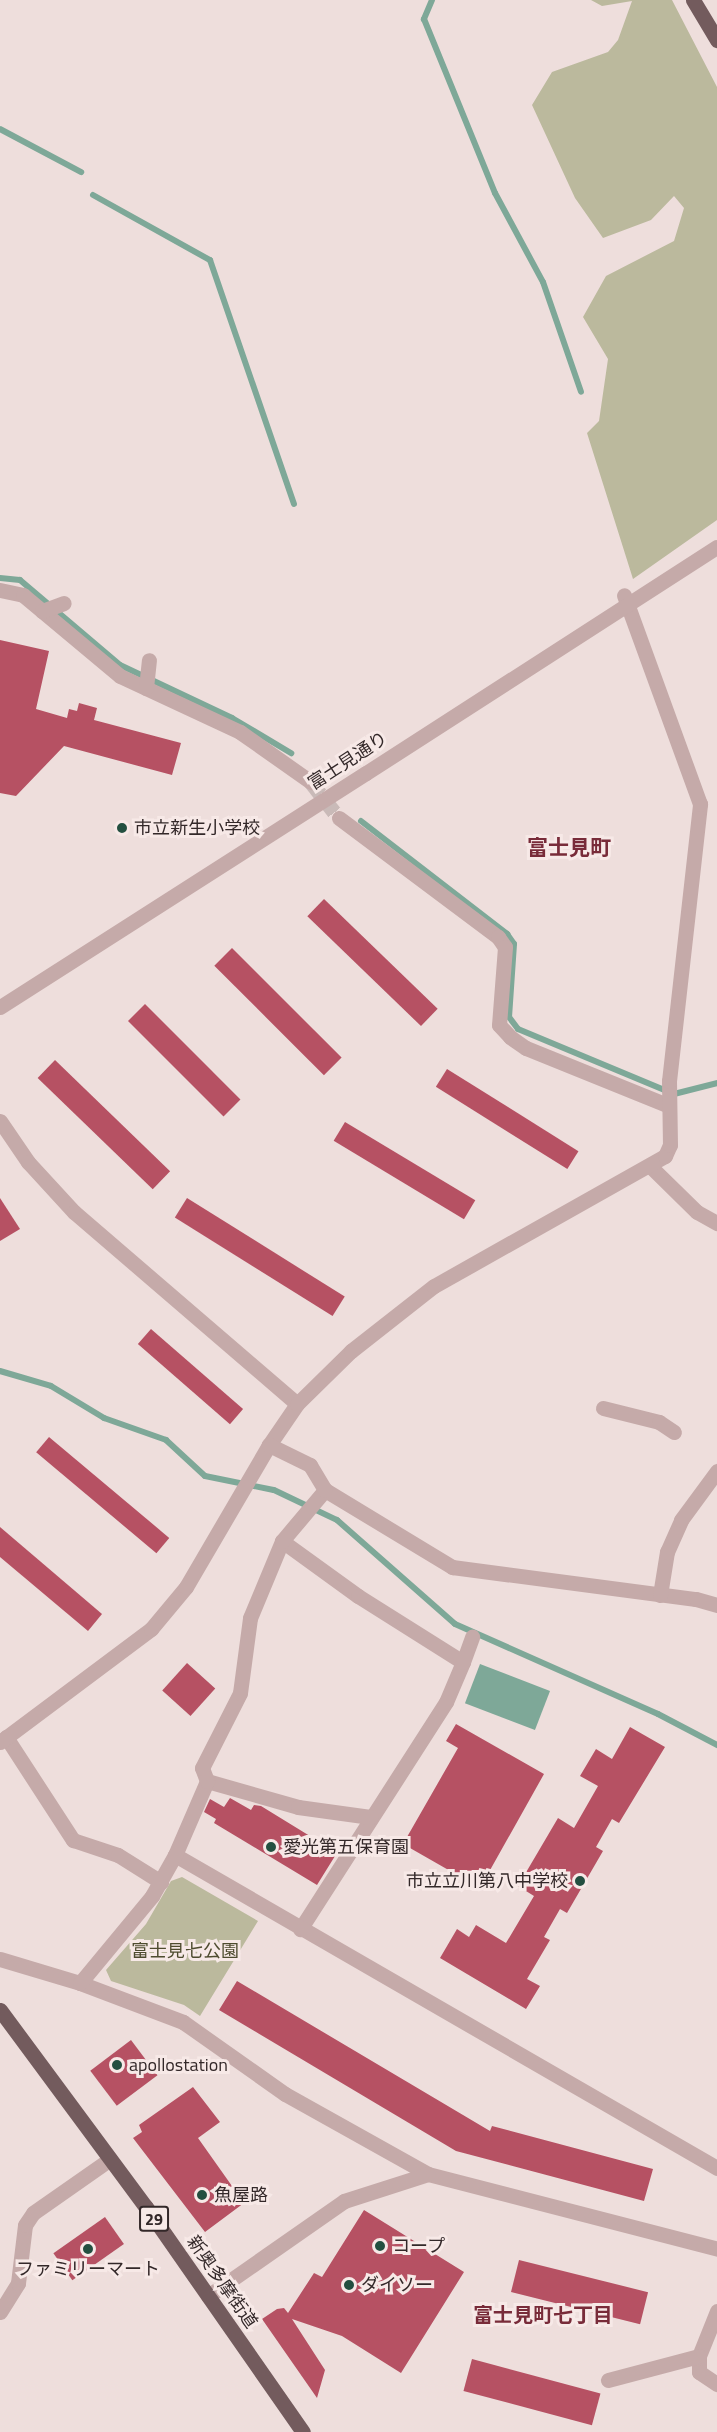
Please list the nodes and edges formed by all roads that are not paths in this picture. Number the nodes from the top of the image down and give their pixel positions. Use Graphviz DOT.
graph roads {
  1 [pos="693,0"];
  2 [pos="717,40"];
  3 [pos="717,548"];
  4 [pos="0,590"];
  5 [pos="624,596"];
  6 [pos="64,603"];
  7 [pos="43,611"];
  8 [pos="149,660"];
  9 [pos="146,688"];
  10 [pos="311,782"];
  11 [pos="339,818"];
  12 [pos="0,1007"];
  13 [pos="668,1094"];
  14 [pos="0,1121"];
  15 [pos="651,1167"];
  16 [pos="717,1223"];
  17 [pos="297,1404"];
  18 [pos="603,1408"];
  19 [pos="674,1432"];
  20 [pos="269,1445"];
  21 [pos="717,1471"];
  22 [pos="320,1495"];
  23 [pos="282,1541"];
  24 [pos="660,1595"];
  25 [pos="717,1605"];
  26 [pos="472,1636"];
  27 [pos="463,1662"];
  28 [pos="3,1740"];
  29 [pos="207,1781"];
  30 [pos="370,1816"];
  31 [pos="175,1854"];
  32 [pos="161,1882"];
  33 [pos="300,1929"];
  34 [pos="0,1959"];
  35 [pos="80,1983"];
  36 [pos="0,2010"];
  37 [pos="110,2159"];
  38 [pos="717,2168"];
  39 [pos="428,2174"];
  40 [pos="717,2249"];
  41 [pos="208,2296"];
  42 [pos="717,2311"];
  43 [pos="0,2312"];
  44 [pos="699,2356"];
  45 [pos="608,2380"];
  46 [pos="717,2384"];
  47 [pos="303,2432"];
  1 -- 2 [label="main road"];
  3 -- 12 [label="street, 富士見通り, bridge"];
  4 -- 7 [label="street"];
  5 -- 13 [label="street"];
  6 -- 7 [label="street"];
  7 -- 9 [label="street"];
  8 -- 9 [label="street"];
  9 -- 10 [label="street"];
  11 -- 13 [label="street"];
  13 -- 15 [label="street"];
  14 -- 17 [label="street"];
  15 -- 16 [label="street"];
  15 -- 17 [label="street"];
  17 -- 20 [label="street"];
  18 -- 19 [label="street"];
  20 -- 22 [label="street"];
  20 -- 28 [label="street"];
  21 -- 24 [label="street"];
  22 -- 23 [label="street"];
  22 -- 24 [label="street"];
  23 -- 27 [label="street"];
  23 -- 29 [label="street"];
  24 -- 25 [label="street"];
  26 -- 27 [label="street"];
  27 -- 30 [label="street"];
  28 -- 32 [label="street"];
  29 -- 30 [label="street"];
  29 -- 31 [label="street"];
  30 -- 33 [label="street"];
  31 -- 32 [label="street"];
  31 -- 33 [label="street"];
  32 -- 35 [label="street"];
  33 -- 38 [label="street"];
  34 -- 35 [label="street"];
  35 -- 39 [label="street"];
  36 -- 37 [label="main road, 新奥多摩街道 / 29"];
  37 -- 41 [label="main road, 新奥多摩街道 / 29"];
  37 -- 43 [label="street"];
  39 -- 40 [label="street"];
  39 -- 41 [label="street"];
  41 -- 47 [label="main road, 新奥多摩街道 / 29"];
  42 -- 44 [label="street"];
  44 -- 45 [label="street"];
  44 -- 46 [label="street"];
}
